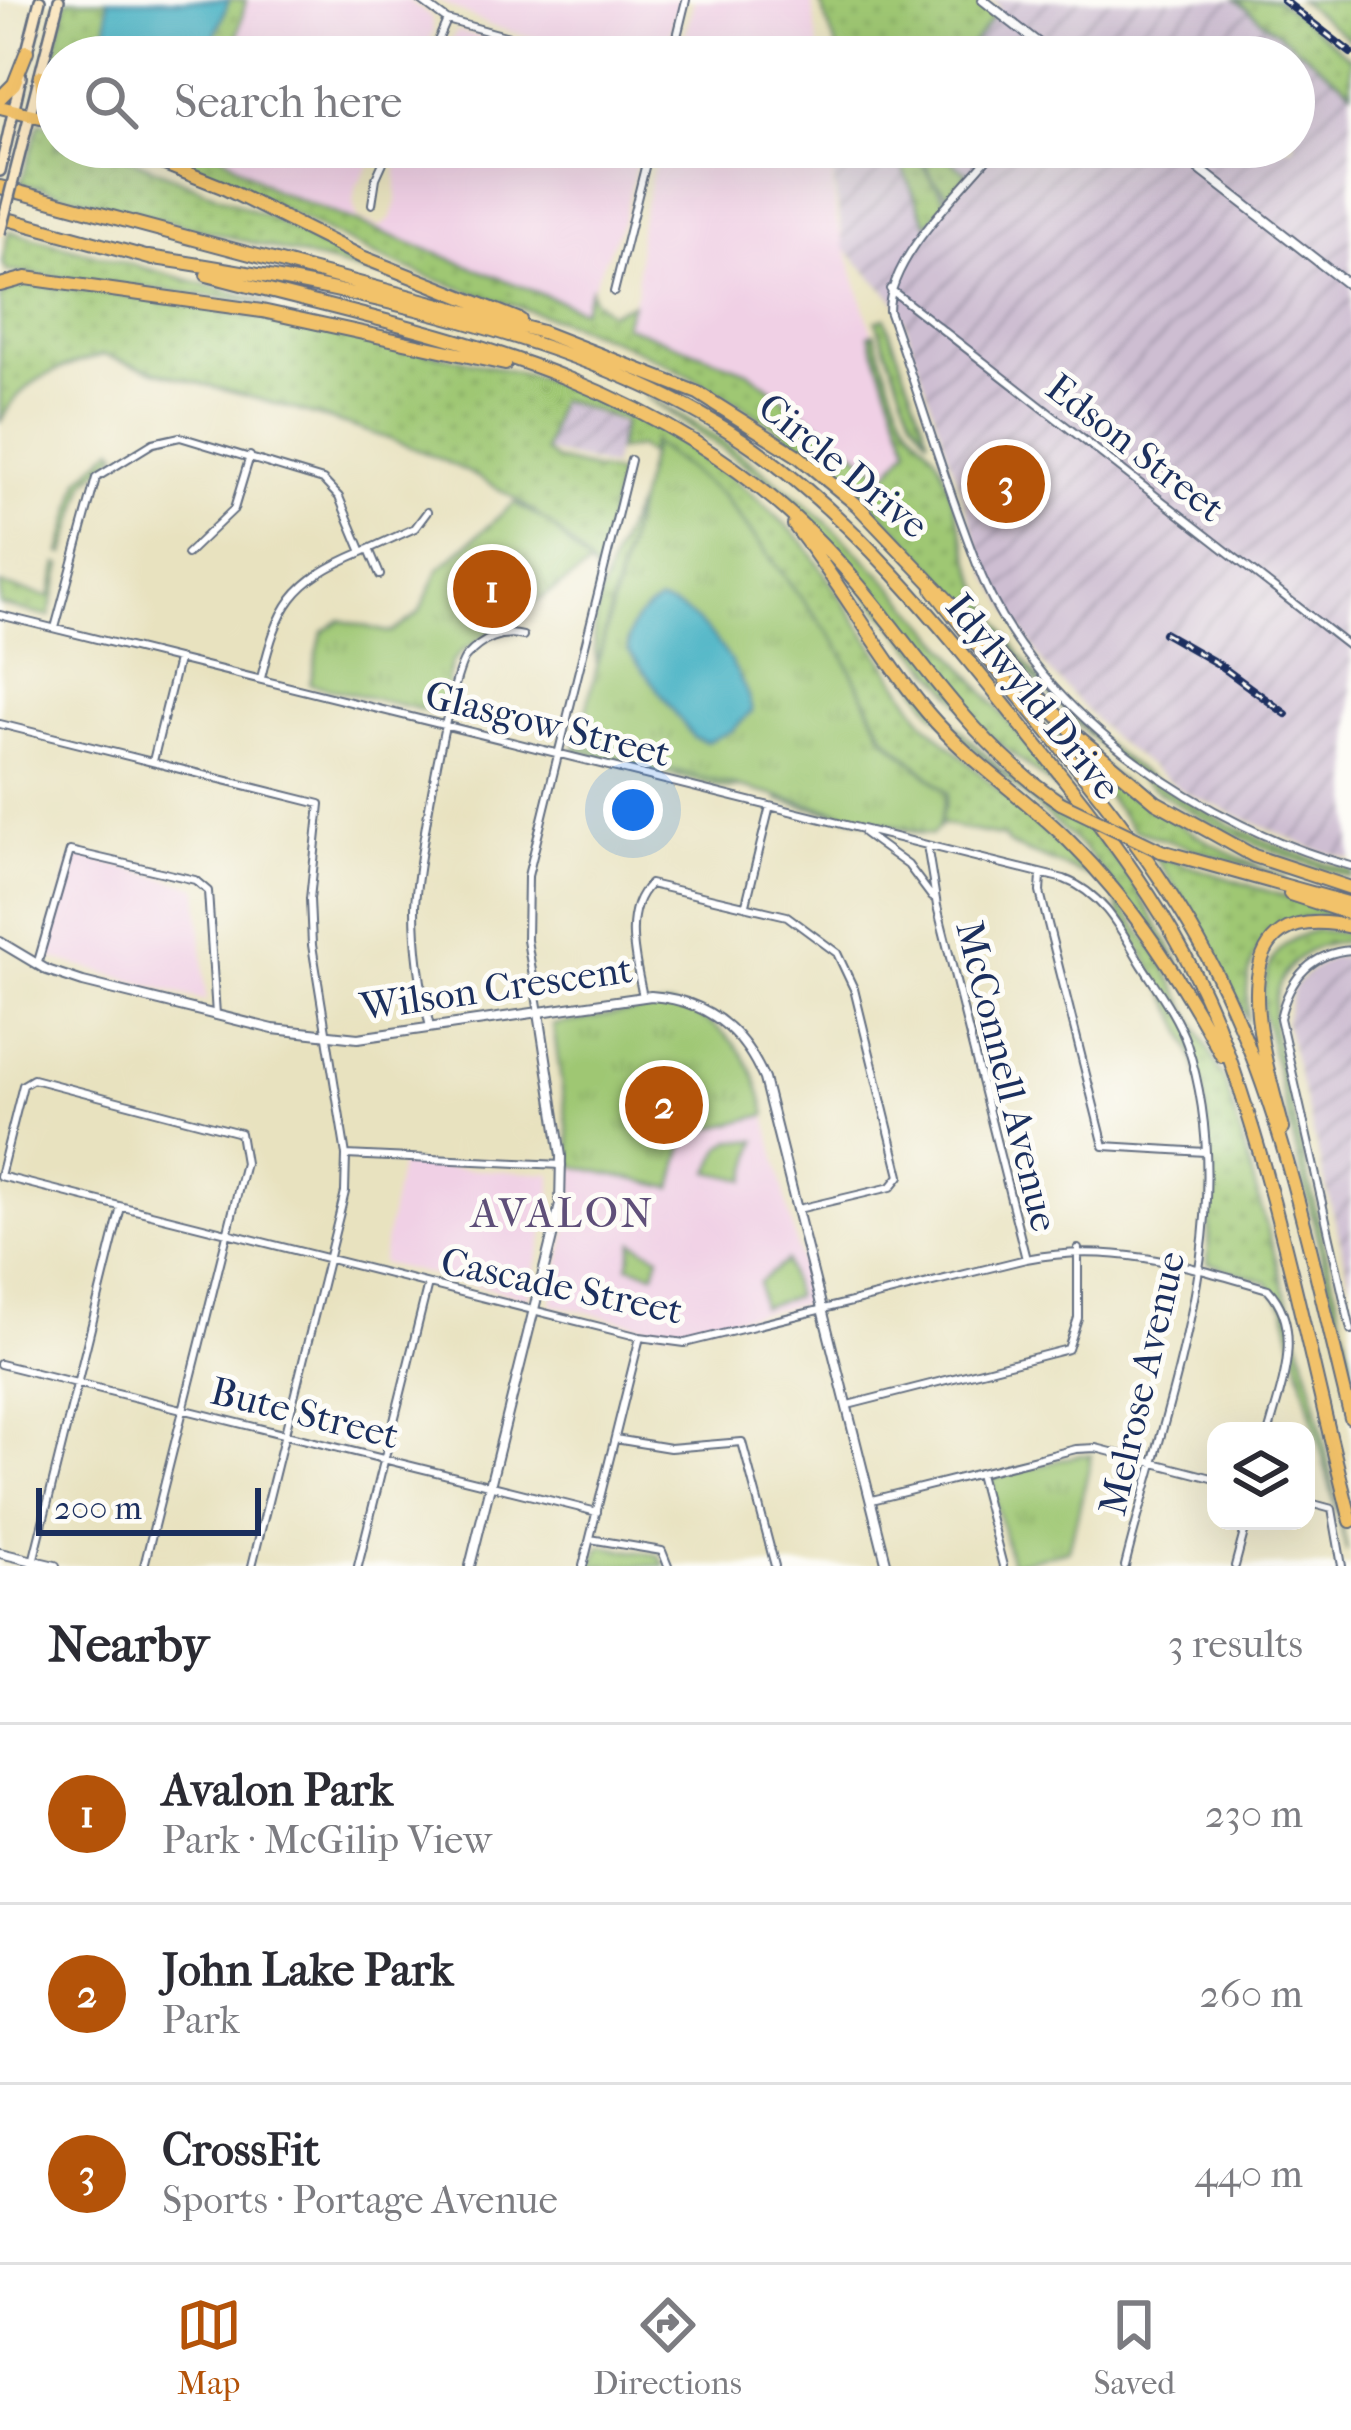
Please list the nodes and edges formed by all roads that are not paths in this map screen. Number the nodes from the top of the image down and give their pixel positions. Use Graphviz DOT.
graph roads {
  1 [pos="40,0"];
  2 [pos="59,0"];
  3 [pos="420,0"];
  4 [pos="686,0"];
  5 [pos="983,0"];
  6 [pos="447,20"];
  7 [pos="50,36"];
  8 [pos="440,36"];
  9 [pos="505,36"];
  10 [pos="677,36"];
  11 [pos="1029,36"];
  12 [pos="27,51"];
  13 [pos="36,93"];
  14 [pos="5,105"];
  15 [pos="30,114"];
  16 [pos="36,116"];
  17 [pos="174,168"];
  18 [pos="381,168"];
  19 [pos="645,168"];
  20 [pos="980,168"];
  21 [pos="1198,168"];
  22 [pos="0,170"];
  23 [pos="0,187"];
  24 [pos="372,204"];
  25 [pos="0,218"];
  26 [pos="0,233"];
  27 [pos="148,257"];
  28 [pos="0,272"];
  29 [pos="58,284"];
  30 [pos="0,285"];
  31 [pos="1351,287"];
  32 [pos="889,288"];
  33 [pos="614,292"];
  34 [pos="542,332"];
  35 [pos="561,375"];
  36 [pos="250,456"];
  37 [pos="632,460"];
  38 [pos="784,509"];
  39 [pos="427,512"];
  40 [pos="366,550"];
  41 [pos="903,550"];
  42 [pos="187,554"];
  43 [pos="380,575"];
  44 [pos="0,615"];
  45 [pos="55,628"];
  46 [pos="523,636"];
  47 [pos="1351,648"];
  48 [pos="178,659"];
  49 [pos="261,679"];
  50 [pos="0,724"];
  51 [pos="446,725"];
  52 [pos="559,753"];
  53 [pos="153,761"];
  54 [pos="770,806"];
  55 [pos="855,827"];
  56 [pos="927,845"];
  57 [pos="1351,866"];
  58 [pos="1041,874"];
  59 [pos="1255,880"];
  60 [pos="1083,886"];
  61 [pos="1351,888"];
  62 [pos="746,904"];
  63 [pos="1351,904"];
  64 [pos="937,906"];
  65 [pos="1351,914"];
  66 [pos="1351,927"];
  67 [pos="0,943"];
  68 [pos="1351,950"];
  69 [pos="38,965"];
  70 [pos="643,997"];
  71 [pos="539,1013"];
  72 [pos="216,1015"];
  73 [pos="431,1031"];
  74 [pos="326,1036"];
  75 [pos="1236,1083"];
  76 [pos="1205,1152"];
  77 [pos="346,1155"];
  78 [pos="562,1165"];
  79 [pos="0,1176"];
  80 [pos="1294,1190"];
  81 [pos="122,1207"];
  82 [pos="798,1209"];
  83 [pos="228,1233"];
  84 [pos="1078,1249"];
  85 [pos="328,1258"];
  86 [pos="1026,1259"];
  87 [pos="1199,1271"];
  88 [pos="428,1284"];
  89 [pos="823,1309"];
  90 [pos="534,1310"];
  91 [pos="1351,1330"];
  92 [pos="640,1336"];
  93 [pos="0,1364"];
  94 [pos="77,1383"];
  95 [pos="848,1405"];
  96 [pos="183,1410"];
  97 [pos="1351,1418"];
  98 [pos="1271,1422"];
  99 [pos="285,1434"];
  100 [pos="615,1438"];
  101 [pos="384,1459"];
  102 [pos="1151,1463"];
  103 [pos="979,1474"];
  104 [pos="1207,1477"];
  105 [pos="490,1485"];
  106 [pos="872,1500"];
  107 [pos="1315,1504"];
  108 [pos="597,1512"];
  109 [pos="1351,1521"];
  110 [pos="1244,1530"];
  111 [pos="590,1539"];
  112 [pos="0,1553"];
  113 [pos="33,1563"];
  114 [pos="55,1566"];
  115 [pos="144,1566"];
  116 [pos="252,1566"];
  117 [pos="358,1566"];
  118 [pos="470,1566"];
  119 [pos="583,1566"];
  120 [pos="668,1566"];
  121 [pos="775,1566"];
  122 [pos="886,1566"];
  123 [pos="1003,1566"];
  124 [pos="1125,1566"];
  125 [pos="1235,1566"];
  126 [pos="1342,1566"];
  1 -- 12 [label="main road"];
  2 -- 7 [label="main road"];
  3 -- 6 [label="street"];
  4 -- 10 [label="street"];
  5 -- 11 [label="street"];
  6 -- 8 [label="street"];
  6 -- 9 [label="street"];
  12 -- 14 [label="highway"];
  13 -- 15 [label="main road"];
  14 -- 15 [label="highway"];
  14 -- 22 [label="main road"];
  15 -- 16 [label="highway"];
  15 -- 26 [label="main road, bridge"];
  17 -- 34 [label="highway"];
  18 -- 24 [label="street"];
  19 -- 33 [label="street"];
  20 -- 32 [label="street"];
  21 -- 31 [label="street"];
  23 -- 34 [label="highway, Circle Drive"];
  25 -- 27 [label="highway, Circle Drive"];
  27 -- 35 [label="highway, Circle Drive"];
  27 -- 75 [label="highway, Idylwyld Drive"];
  28 -- 29 [label="highway"];
  29 -- 30 [label="highway"];
  29 -- 35 [label="highway"];
  32 -- 47 [label="street, Edson Street"];
  32 -- 57 [label="street"];
  34 -- 41 [label="highway, Circle Drive"];
  35 -- 38 [label="highway, Circle Drive"];
  36 -- 40 [label="street"];
  36 -- 42 [label="street"];
  36 -- 45 [label="street"];
  37 -- 52 [label="street"];
  38 -- 59 [label="highway, Circle Drive, bridge"];
  38 -- 75 [label="highway"];
  39 -- 40 [label="street"];
  40 -- 43 [label="street"];
  40 -- 49 [label="street"];
  41 -- 61 [label="highway, Circle Drive"];
  41 -- 80 [label="highway, Idylwyld Drive"];
  44 -- 45 [label="street, Glasgow Street"];
  45 -- 48 [label="street, Glasgow Street"];
  46 -- 51 [label="street"];
  48 -- 49 [label="street, Glasgow Street"];
  48 -- 53 [label="street"];
  49 -- 51 [label="street, Glasgow Street"];
  50 -- 53 [label="street"];
  51 -- 52 [label="street, Glasgow Street"];
  51 -- 73 [label="street"];
  52 -- 54 [label="street, Glasgow Street"];
  52 -- 71 [label="street"];
  53 -- 74 [label="street"];
  54 -- 55 [label="street, Glasgow Street"];
  54 -- 62 [label="street"];
  55 -- 56 [label="street, Glasgow Street"];
  55 -- 64 [label="street, McConnell Avenue"];
  56 -- 58 [label="street, Glasgow Street"];
  56 -- 64 [label="street, McConnell Avenue"];
  58 -- 60 [label="street, Glasgow Street"];
  58 -- 76 [label="street"];
  59 -- 63 [label="highway, Circle Drive"];
  59 -- 65 [label="highway"];
  60 -- 76 [label="street, Melrose Avenue"];
  62 -- 70 [label="street"];
  62 -- 82 [label="street"];
  64 -- 86 [label="street, McConnell Avenue"];
  66 -- 80 [label="highway"];
  67 -- 69 [label="street, Wilson Crescent"];
  68 -- 91 [label="street"];
  69 -- 72 [label="street, Wilson Crescent"];
  69 -- 72 [label="street"];
  70 -- 71 [label="street, Wilson Crescent"];
  70 -- 82 [label="street, Wilson Crescent"];
  71 -- 73 [label="street, Wilson Crescent"];
  71 -- 78 [label="street"];
  72 -- 74 [label="street, Wilson Crescent"];
  73 -- 74 [label="street, Wilson Crescent"];
  74 -- 77 [label="street"];
  75 -- 109 [label="highway"];
  76 -- 87 [label="street, Melrose Avenue"];
  77 -- 78 [label="street"];
  77 -- 85 [label="street"];
  78 -- 90 [label="street"];
  79 -- 81 [label="street, Cascade Street"];
  79 -- 83 [label="street"];
  80 -- 97 [label="highway"];
  81 -- 83 [label="street, Cascade Street"];
  81 -- 94 [label="street"];
  82 -- 89 [label="street, Wilson Crescent"];
  83 -- 85 [label="street, Cascade Street"];
  83 -- 96 [label="street"];
  84 -- 86 [label="street, Cascade Street"];
  84 -- 87 [label="street, Cascade Street"];
  84 -- 95 [label="street"];
  85 -- 88 [label="street, Cascade Street"];
  85 -- 99 [label="street"];
  86 -- 89 [label="street, Cascade Street"];
  87 -- 98 [label="street, Cascade Street"];
  87 -- 102 [label="street, Melrose Avenue"];
  88 -- 90 [label="street, Cascade Street"];
  88 -- 101 [label="street"];
  89 -- 92 [label="street, Cascade Street"];
  89 -- 95 [label="street, Wilson Crescent"];
  90 -- 92 [label="street, Cascade Street"];
  90 -- 105 [label="street"];
  92 -- 100 [label="street"];
  93 -- 94 [label="street, Bute Street"];
  94 -- 96 [label="street, Bute Street"];
  94 -- 113 [label="street"];
  95 -- 106 [label="street, Wilson Crescent"];
  96 -- 99 [label="street, Bute Street"];
  96 -- 115 [label="street"];
  99 -- 101 [label="street, Bute Street"];
  99 -- 116 [label="street"];
  100 -- 108 [label="street"];
  100 -- 121 [label="street"];
  101 -- 105 [label="street, Bute Street"];
  101 -- 117 [label="street"];
  102 -- 103 [label="street"];
  102 -- 104 [label="street"];
  102 -- 124 [label="street, Melrose Avenue"];
  103 -- 106 [label="street"];
  103 -- 123 [label="street"];
  105 -- 108 [label="street, Bute Street"];
  105 -- 118 [label="street"];
  106 -- 122 [label="street, Wilson Crescent"];
  107 -- 126 [label="street"];
  108 -- 111 [label="street"];
  110 -- 125 [label="street"];
  111 -- 119 [label="street"];
  111 -- 120 [label="street"];
  112 -- 113 [label="street"];
  113 -- 114 [label="street"];
}
